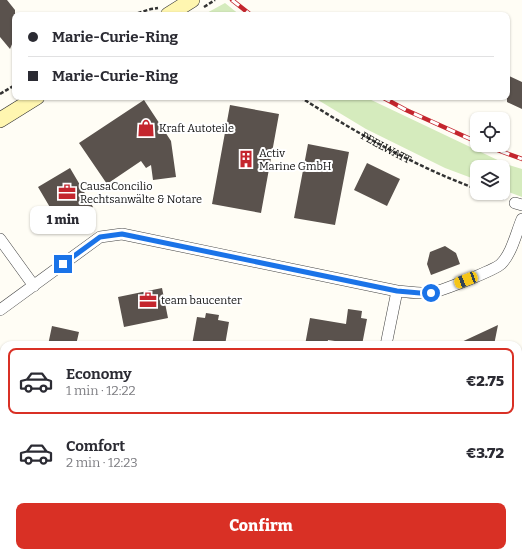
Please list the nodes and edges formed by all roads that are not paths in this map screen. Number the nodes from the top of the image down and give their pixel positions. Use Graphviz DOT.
graph roads {
  1 [pos="188,3"];
  2 [pos="173,12"];
  3 [pos="31,100"];
  4 [pos="0,120"];
  5 [pos="522,219"];
  6 [pos="0,239"];
  7 [pos="34,286"];
  8 [pos="397,291"];
  9 [pos="0,310"];
  10 [pos="387,341"];
  1 -- 2 [label="street"];
  3 -- 4 [label="street"];
  5 -- 8 [label="street"];
  6 -- 7 [label="street"];
  7 -- 8 [label="street"];
  7 -- 9 [label="street"];
  8 -- 10 [label="street"];
}
